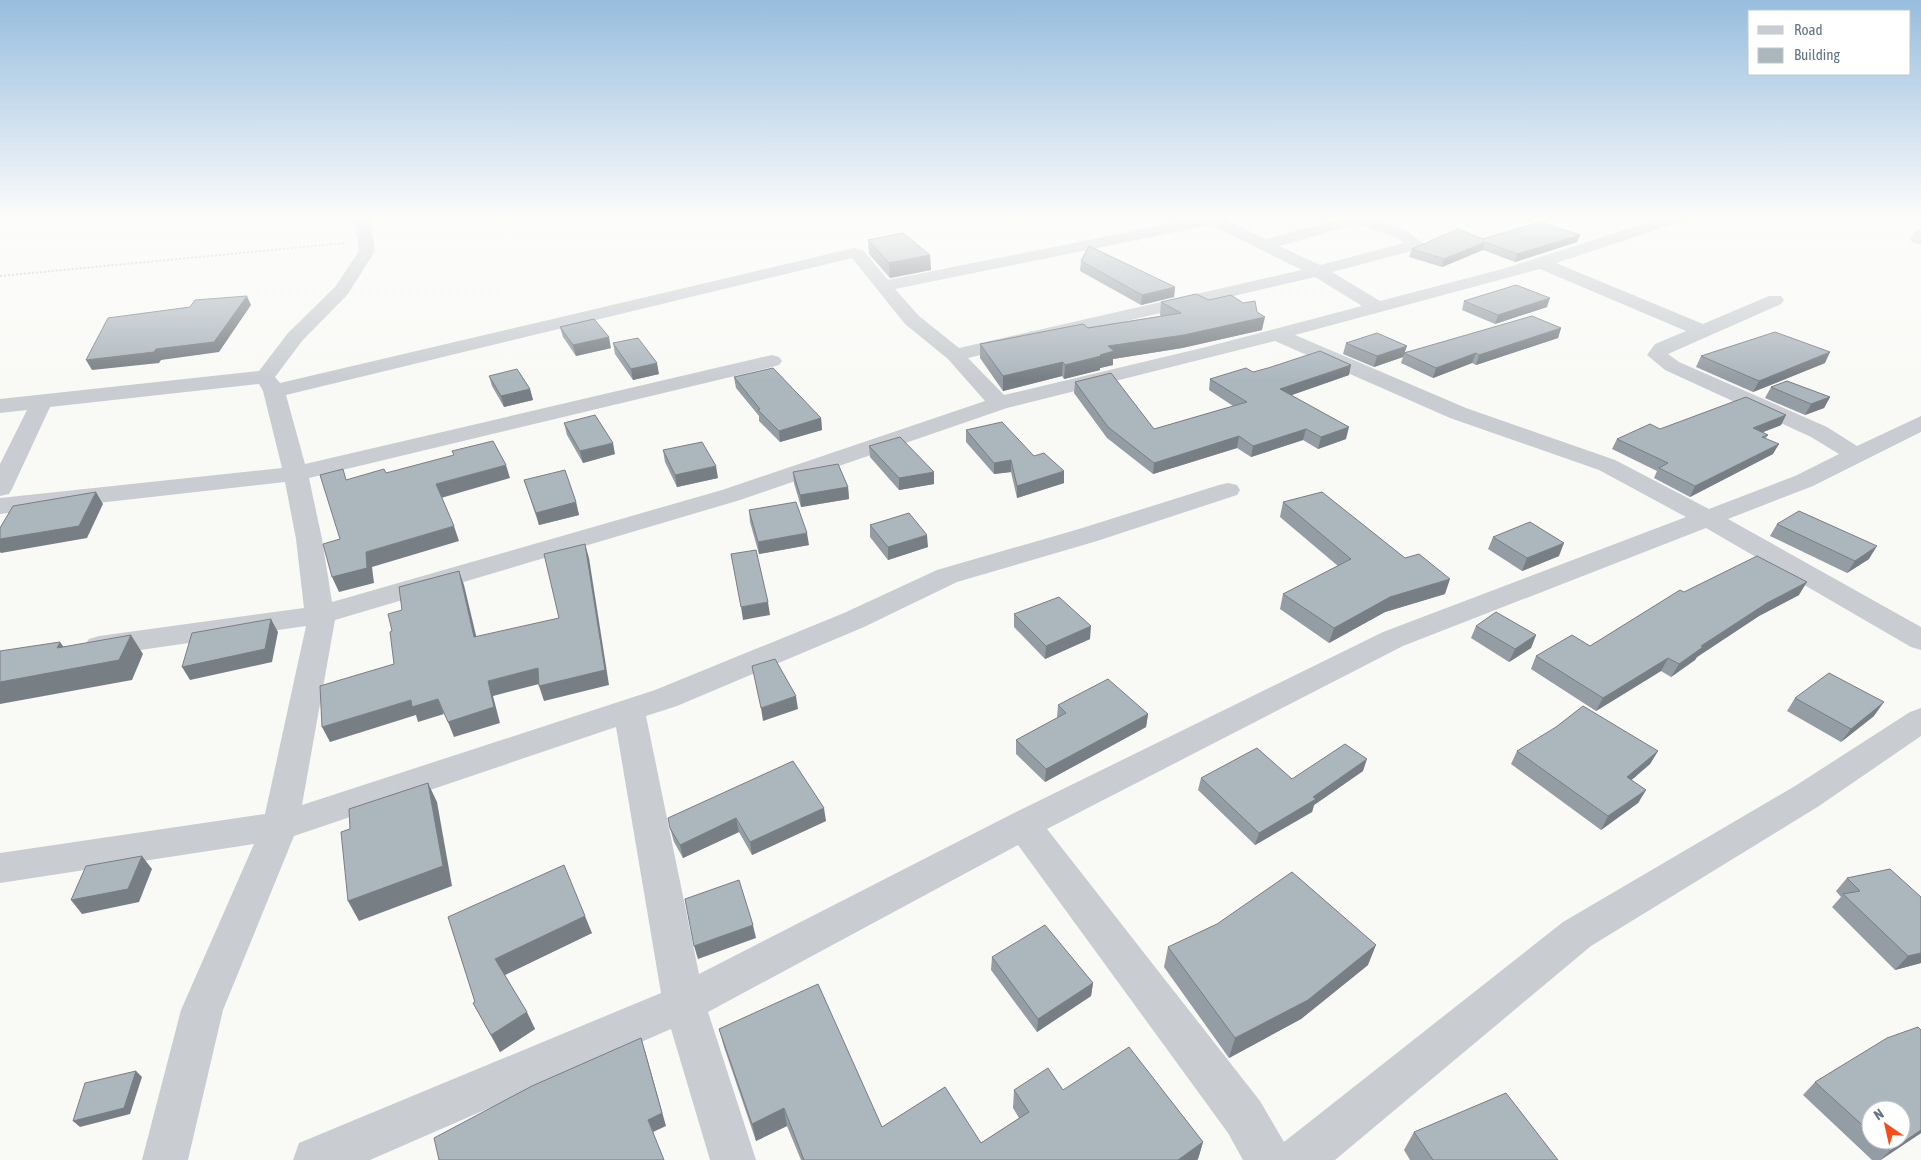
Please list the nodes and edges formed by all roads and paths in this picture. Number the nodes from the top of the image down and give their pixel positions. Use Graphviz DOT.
graph roads {
  1 [pos="30,272"];
  2 [pos="353,272"];
  3 [pos="769,272"];
  4 [pos="871,272"];
  5 [pos="950,272"];
  6 [pos="1313,272"];
  7 [pos="1320,272"];
  8 [pos="1507,272"];
  9 [pos="1563,272"];
  10 [pos="0,276"];
  11 [pos="882,286"];
  12 [pos="1775,300"];
  13 [pos="1376,307"];
  14 [pos="1701,330"];
  15 [pos="1276,334"];
  16 [pos="955,355"];
  17 [pos="772,361"];
  18 [pos="270,384"];
  19 [pos="42,401"];
  20 [pos="1000,403"];
  21 [pos="0,406"];
  22 [pos="1921,423"];
  23 [pos="1856,456"];
  24 [pos="295,474"];
  25 [pos="1228,490"];
  26 [pos="2,507"];
  27 [pos="1707,518"];
  28 [pos="320,614"];
  29 [pos="1921,640"];
  30 [pos="78,649"];
  31 [pos="629,711"];
  32 [pos="1921,720"];
  33 [pos="1023,825"];
  34 [pos="280,826"];
  35 [pos="0,868"];
  36 [pos="684,1003"];
  37 [pos="164,1160"];
  38 [pos="316,1160"];
  39 [pos="733,1160"];
  40 [pos="1268,1160"];
  41 [pos="1299,1160"];
  1 -- 10 [label="path"];
  2 -- 18 [label="street"];
  3 -- 18 [label="street"];
  4 -- 11 [label="street"];
  5 -- 11 [label="street"];
  6 -- 16 [label="street"];
  7 -- 13 [label="street"];
  8 -- 13 [label="street"];
  9 -- 14 [label="street"];
  11 -- 16 [label="street"];
  12 -- 14 [label="street"];
  13 -- 15 [label="street"];
  14 -- 23 [label="street"];
  15 -- 20 [label="street"];
  15 -- 27 [label="street"];
  16 -- 20 [label="street"];
  17 -- 24 [label="street"];
  18 -- 19 [label="street"];
  18 -- 24 [label="street"];
  19 -- 21 [label="street"];
  19 -- 26 [label="street"];
  20 -- 28 [label="street"];
  22 -- 23 [label="street"];
  23 -- 27 [label="street"];
  24 -- 26 [label="street"];
  24 -- 28 [label="street"];
  25 -- 31 [label="street"];
  27 -- 29 [label="street"];
  27 -- 33 [label="street"];
  28 -- 30 [label="street"];
  28 -- 34 [label="street"];
  31 -- 34 [label="street"];
  31 -- 36 [label="street"];
  32 -- 41 [label="street"];
  33 -- 36 [label="street"];
  33 -- 40 [label="street"];
  34 -- 35 [label="street"];
  34 -- 37 [label="street"];
  36 -- 38 [label="street"];
  36 -- 39 [label="street"];
}
